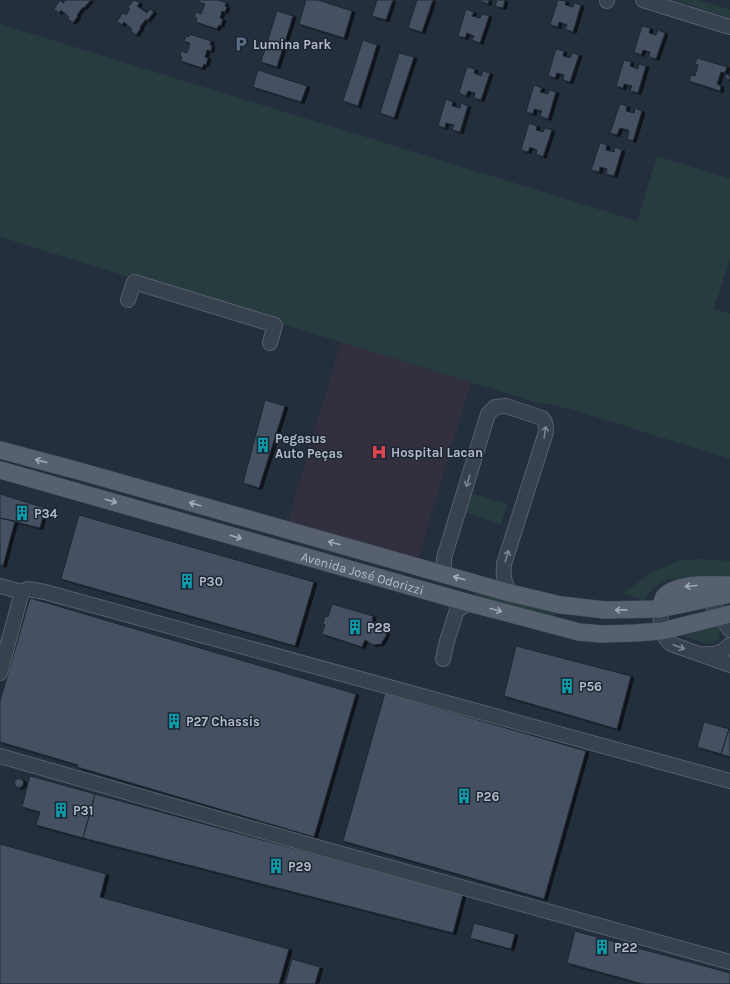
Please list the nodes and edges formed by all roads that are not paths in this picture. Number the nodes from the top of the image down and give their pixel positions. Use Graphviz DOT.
graph roads {
  1 [pos="643,0"];
  2 [pos="730,27"];
  3 [pos="128,300"];
  4 [pos="270,344"];
  5 [pos="0,450"];
  6 [pos="0,470"];
  7 [pos="79,471"];
  8 [pos="74,491"];
  9 [pos="437,572"];
  10 [pos="730,585"];
  11 [pos="0,586"];
  12 [pos="22,592"];
  13 [pos="510,593"];
  14 [pos="730,594"];
  15 [pos="709,599"];
  16 [pos="455,604"];
  17 [pos="660,609"];
  18 [pos="727,620"];
  19 [pos="662,631"];
  20 [pos="730,645"];
  21 [pos="703,654"];
  22 [pos="443,660"];
  23 [pos="730,665"];
  24 [pos="0,673"];
  25 [pos="0,756"];
  26 [pos="730,781"];
  27 [pos="730,962"];
  1 -- 2 [label="street"];
  3 -- 4 [label="street"];
  7 -- 5 [label="main road, Avenida José Odorizzi, one-way"];
  6 -- 8 [label="main road, Avenida José Odorizzi"];
  7 -- 8 [label="street"];
  9 -- 7 [label="main road, Avenida José Odorizzi, one-way"];
  8 -- 16 [label="main road, Avenida José Odorizzi, one-way"];
  13 -- 9 [label="main road, Avenida José Odorizzi, one-way"];
  13 -- 9 [label="street, one-way"];
  10 -- 17 [label="main road, one-way"];
  11 -- 12 [label="street"];
  12 -- 24 [label="street"];
  12 -- 26 [label="street"];
  17 -- 13 [label="main road, Avenida José Odorizzi, one-way"];
  14 -- 15 [label="main road, Avenida José Odorizzi"];
  15 -- 17 [label="main road, Avenida José Odorizzi"];
  15 -- 18 [label="street"];
  16 -- 19 [label="main road, Avenida José Odorizzi, one-way"];
  16 -- 22 [label="street"];
  17 -- 19 [label="street"];
  18 -- 19 [label="main road, Avenida José Odorizzi"];
  19 -- 21 [label="street, one-way"];
  20 -- 21 [label="street"];
  21 -- 23 [label="street"];
  25 -- 27 [label="street"];
}
